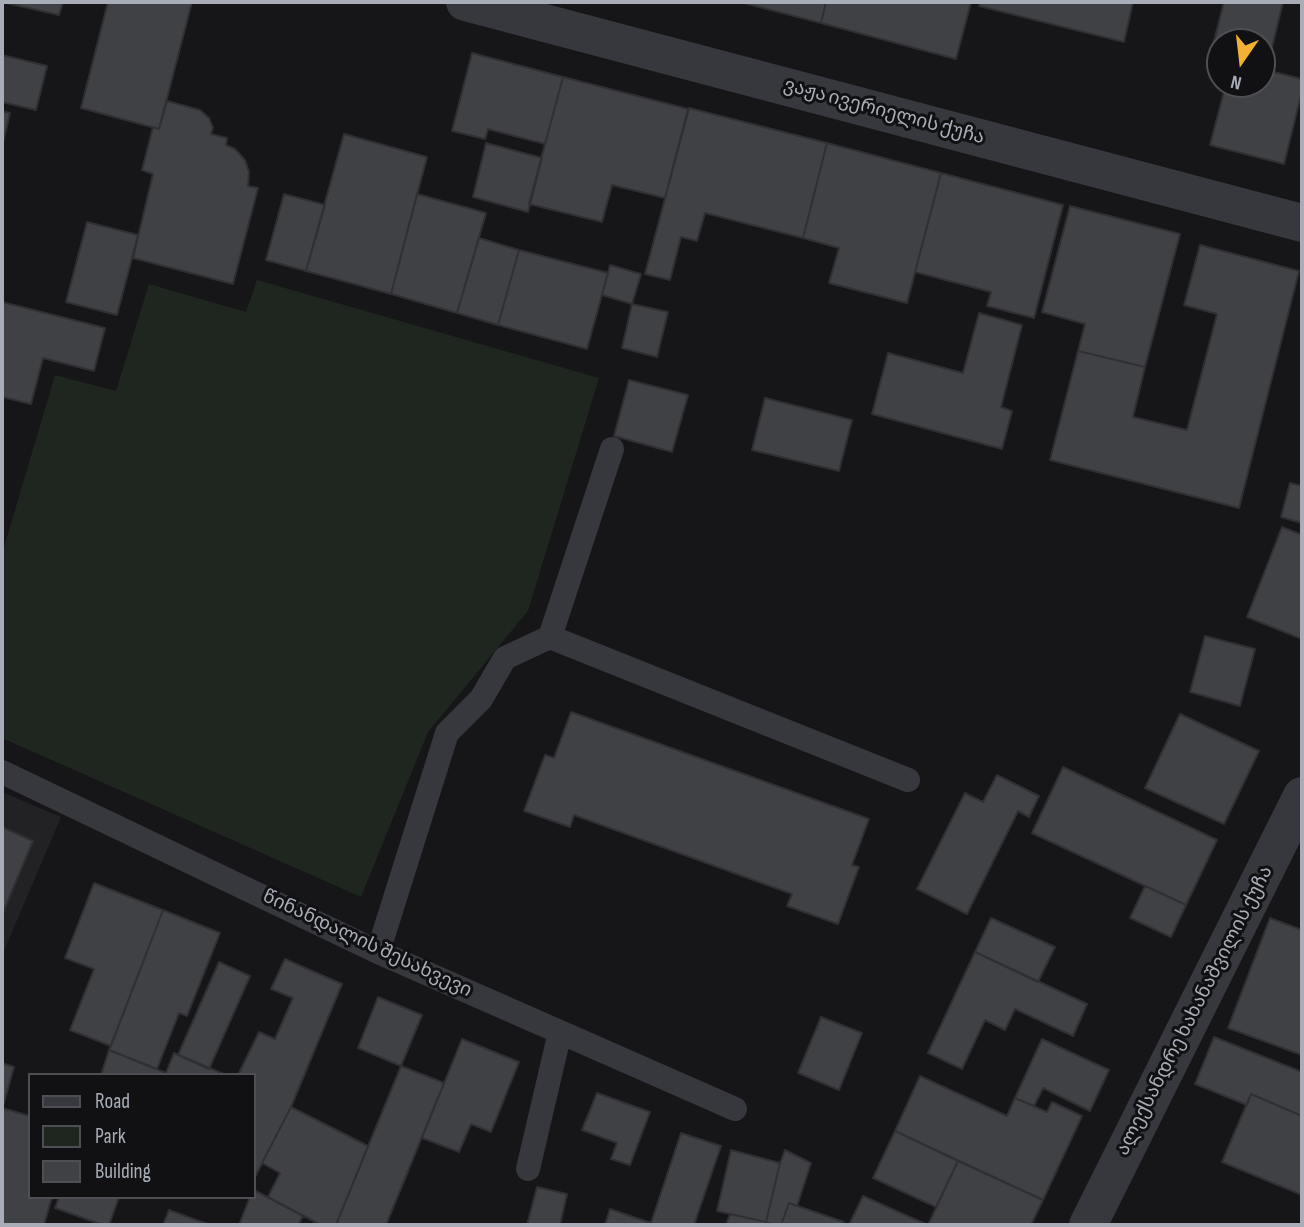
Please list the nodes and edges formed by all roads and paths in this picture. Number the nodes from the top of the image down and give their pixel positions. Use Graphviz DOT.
graph roads {
  1 [pos="465,2"];
  2 [pos="1302,223"];
  3 [pos="612,449"];
  4 [pos="550,638"];
  5 [pos="2,772"];
  6 [pos="908,780"];
  7 [pos="1302,796"];
  8 [pos="378,952"];
  9 [pos="561,1032"];
  10 [pos="735,1109"];
  11 [pos="528,1169"];
  12 [pos="1088,1225"];
  1 -- 2 [label="street, ვაჟა ივერიელის ქუჩა"];
  3 -- 4 [label="lane"];
  4 -- 6 [label="lane"];
  4 -- 8 [label="lane"];
  5 -- 8 [label="lane, წინანდალის შესახვევი"];
  7 -- 12 [label="street, ალექსანდრე ხახანაშვილის ქუჩა"];
  8 -- 9 [label="lane, წინანდალის შესახვევი"];
  9 -- 10 [label="lane, წინანდალის შესახვევი"];
  9 -- 11 [label="lane"];
}
